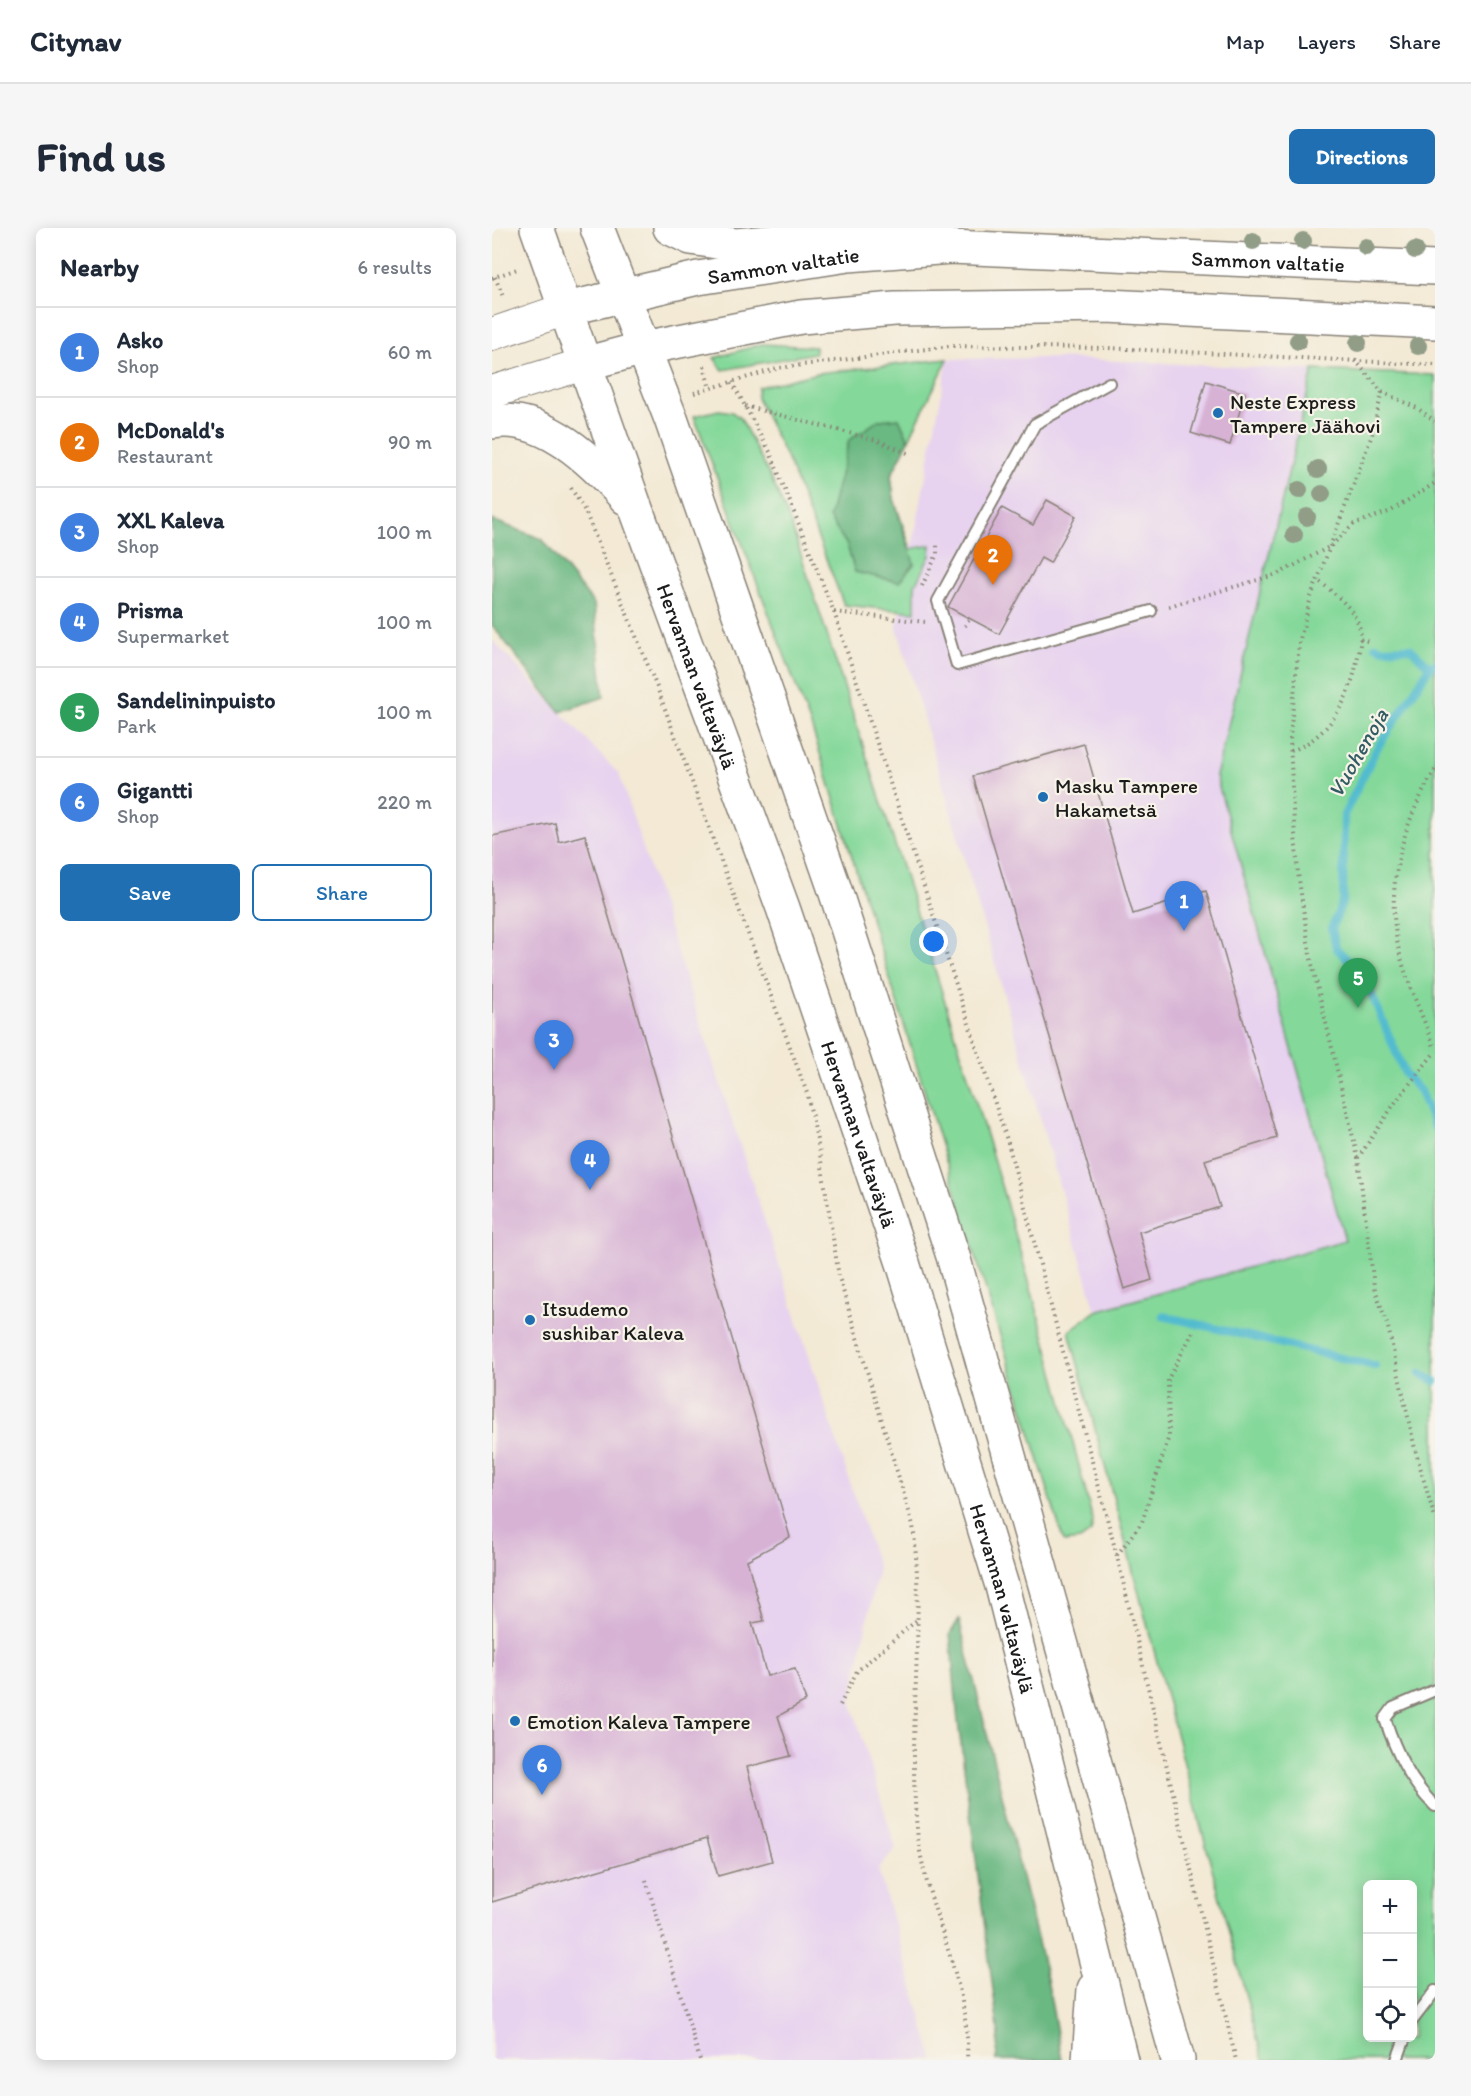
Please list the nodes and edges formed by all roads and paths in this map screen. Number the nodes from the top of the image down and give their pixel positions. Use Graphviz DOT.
graph roads {
  1 [pos="537,228"];
  2 [pos="597,228"];
  3 [pos="670,228"];
  4 [pos="951,247"];
  5 [pos="1435,268"];
  6 [pos="492,278"];
  7 [pos="623,295"];
  8 [pos="566,309"];
  9 [pos="1435,322"];
  10 [pos="504,330"];
  11 [pos="644,348"];
  12 [pos="1355,360"];
  13 [pos="584,364"];
  14 [pos="1435,365"];
  15 [pos="732,382"];
  16 [pos="1109,383"];
  17 [pos="710,389"];
  18 [pos="492,392"];
  19 [pos="1382,392"];
  20 [pos="744,406"];
  21 [pos="1435,421"];
  22 [pos="492,422"];
  23 [pos="910,454"];
  24 [pos="1435,483"];
  25 [pos="569,484"];
  26 [pos="636,509"];
  27 [pos="1331,546"];
  28 [pos="1318,580"];
  29 [pos="1151,611"];
  30 [pos="834,612"];
  31 [pos="969,619"];
  32 [pos="946,627"];
  33 [pos="1360,639"];
  34 [pos="1371,642"];
  35 [pos="1291,751"];
  36 [pos="1435,770"];
  37 [pos="1435,1051"];
  38 [pos="1358,1158"];
  39 [pos="1194,1330"];
  40 [pos="1435,1519"];
  41 [pos="1117,1556"];
  42 [pos="917,1619"];
  43 [pos="1435,1690"];
  44 [pos="840,1705"];
  45 [pos="1435,1806"];
  46 [pos="646,1880"];
  47 [pos="1095,1960"];
  48 [pos="1435,1992"];
  49 [pos="1417,2016"];
  50 [pos="1404,2042"];
  51 [pos="700,2060"];
  52 [pos="967,2060"];
  53 [pos="1089,2060"];
  54 [pos="1121,2060"];
  55 [pos="1178,2060"];
  56 [pos="1236,2060"];
  57 [pos="1397,2060"];
  1 -- 8 [label="main road, Hervannan valtaväylä"];
  2 -- 7 [label="main road"];
  3 -- 4 [label="main road"];
  4 -- 5 [label="main road, Sammon valtatie"];
  4 -- 7 [label="main road, Sammon valtatie"];
  6 -- 10 [label="path"];
  7 -- 8 [label="main road, Sammon valtatie"];
  7 -- 11 [label="main road"];
  8 -- 10 [label="main road"];
  8 -- 13 [label="main road, Hervannan valtaväylä"];
  9 -- 11 [label="main road"];
  11 -- 13 [label="main road"];
  11 -- 55 [label="main road"];
  12 -- 14 [label="path"];
  12 -- 15 [label="path"];
  12 -- 19 [label="path"];
  13 -- 18 [label="main road"];
  13 -- 26 [label="main road, Hervannan valtaväylä"];
  15 -- 17 [label="path"];
  15 -- 20 [label="path"];
  16 -- 32 [label="lane"];
  19 -- 21 [label="path"];
  19 -- 27 [label="path"];
  20 -- 23 [label="path"];
  20 -- 30 [label="path"];
  22 -- 26 [label="main road"];
  24 -- 27 [label="path"];
  25 -- 42 [label="path"];
  26 -- 47 [label="main road, Hervannan valtaväylä"];
  27 -- 28 [label="path"];
  27 -- 29 [label="path"];
  28 -- 33 [label="path"];
  28 -- 35 [label="path"];
  29 -- 32 [label="lane"];
  30 -- 32 [label="path"];
  30 -- 41 [label="path"];
  31 -- 32 [label="path"];
  33 -- 34 [label="path"];
  33 -- 35 [label="path"];
  35 -- 38 [label="path"];
  36 -- 37 [label="path"];
  37 -- 38 [label="path"];
  38 -- 40 [label="path"];
  39 -- 41 [label="path"];
  41 -- 56 [label="path"];
  42 -- 44 [label="path"];
  42 -- 52 [label="path"];
  43 -- 45 [label="lane"];
  46 -- 51 [label="path"];
  47 -- 53 [label="main road"];
  47 -- 54 [label="main road, Hervannan valtaväylä"];
  48 -- 49 [label="lane"];
  50 -- 57 [label="lane"];
}
